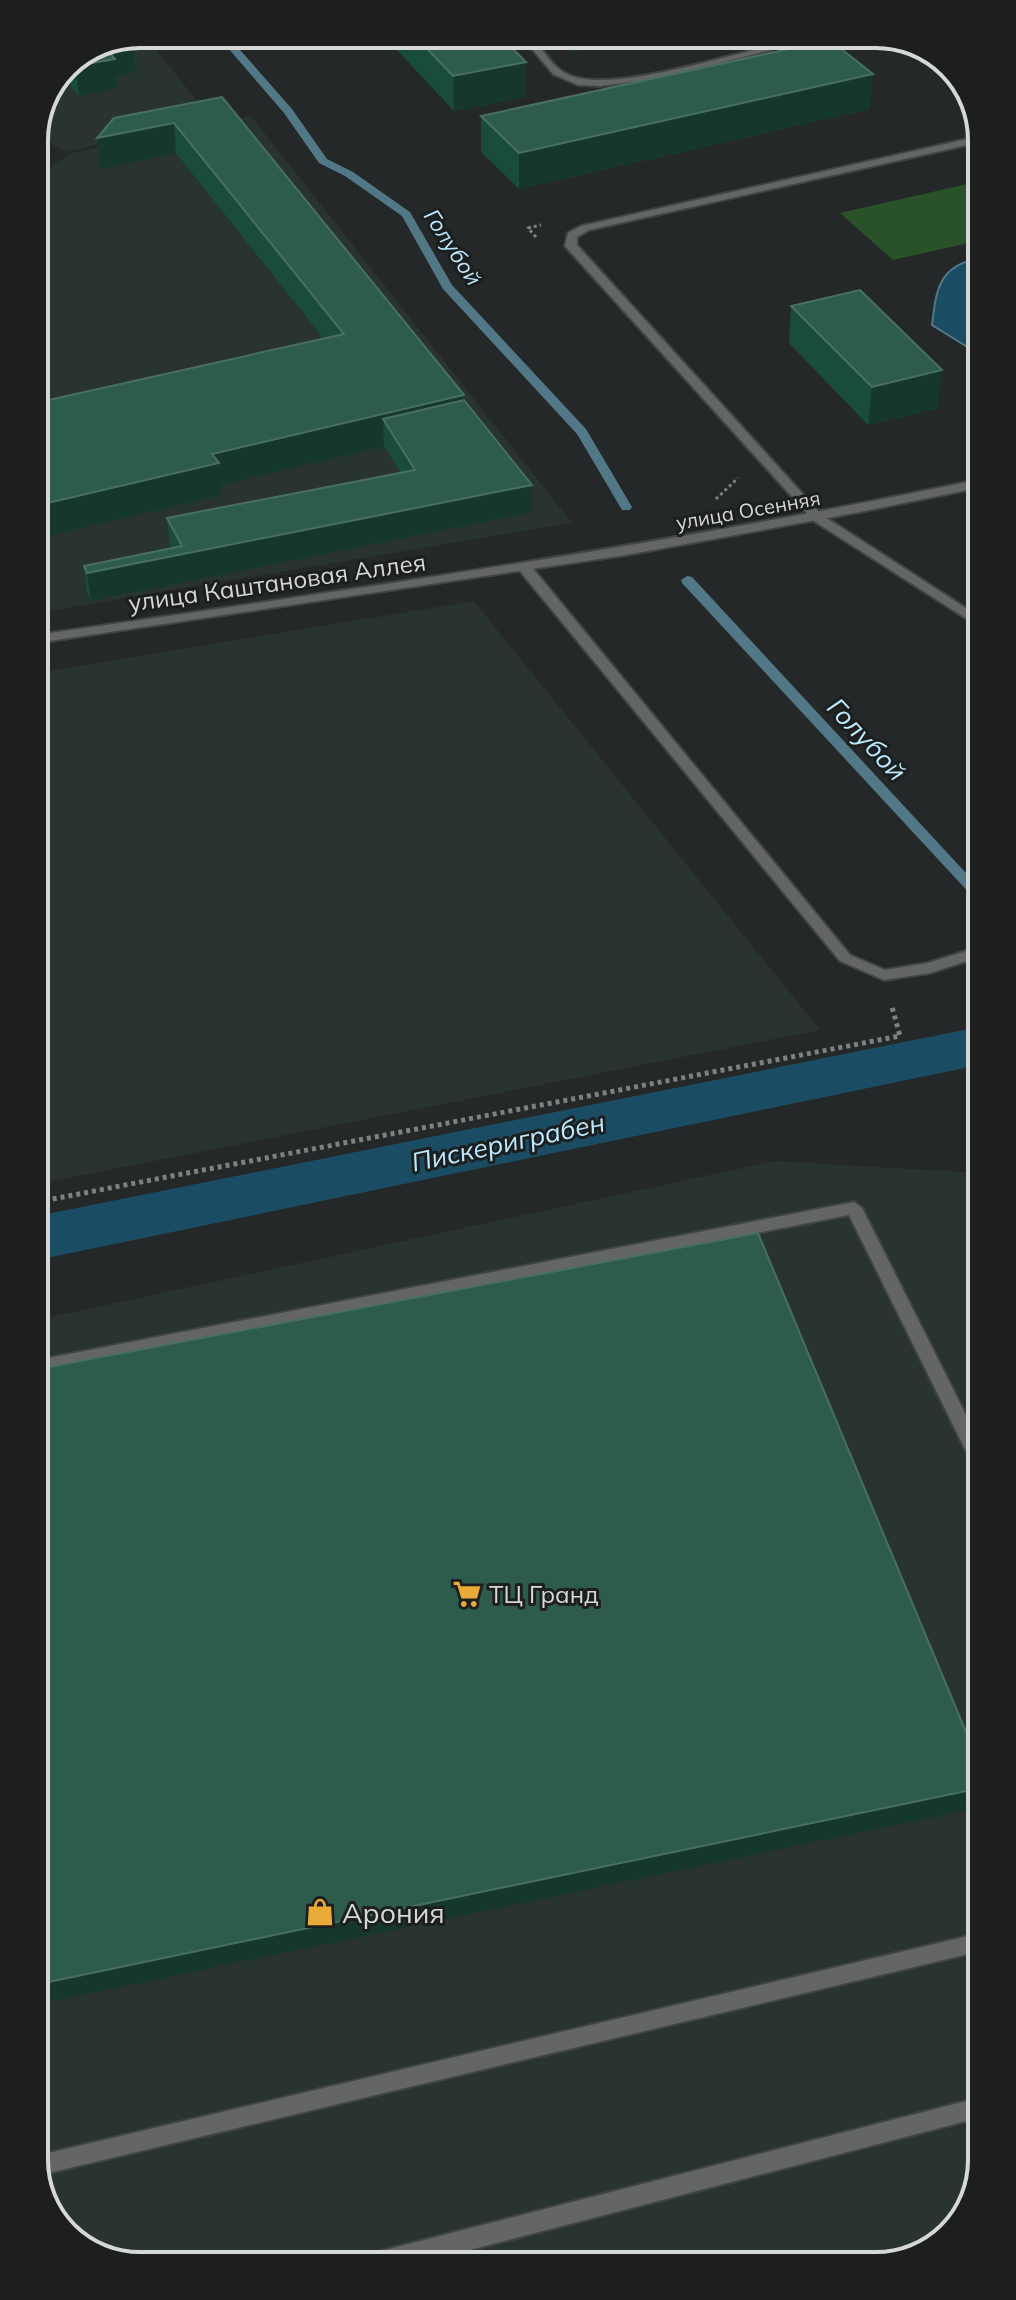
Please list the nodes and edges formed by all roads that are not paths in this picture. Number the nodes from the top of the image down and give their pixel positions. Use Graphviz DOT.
graph roads {
  1 [pos="537,48"];
  2 [pos="766,50"];
  3 [pos="968,142"];
  4 [pos="968,486"];
  5 [pos="818,518"];
  6 [pos="525,568"];
  7 [pos="968,616"];
  8 [pos="48,637"];
  9 [pos="968,956"];
  10 [pos="48,1365"];
  11 [pos="968,1437"];
  12 [pos="968,1945"];
  13 [pos="968,2111"];
  14 [pos="48,2163"];
  15 [pos="420,2252"];
  1 -- 2 [label="street"];
  3 -- 5 [label="street"];
  4 -- 5 [label="street, улица Осенняя"];
  5 -- 6 [label="street, улица Осенняя"];
  5 -- 7 [label="street"];
  6 -- 8 [label="street, улица Каштановая Аллея"];
  6 -- 9 [label="street"];
  10 -- 11 [label="street"];
  12 -- 14 [label="street"];
  13 -- 15 [label="street"];
}
